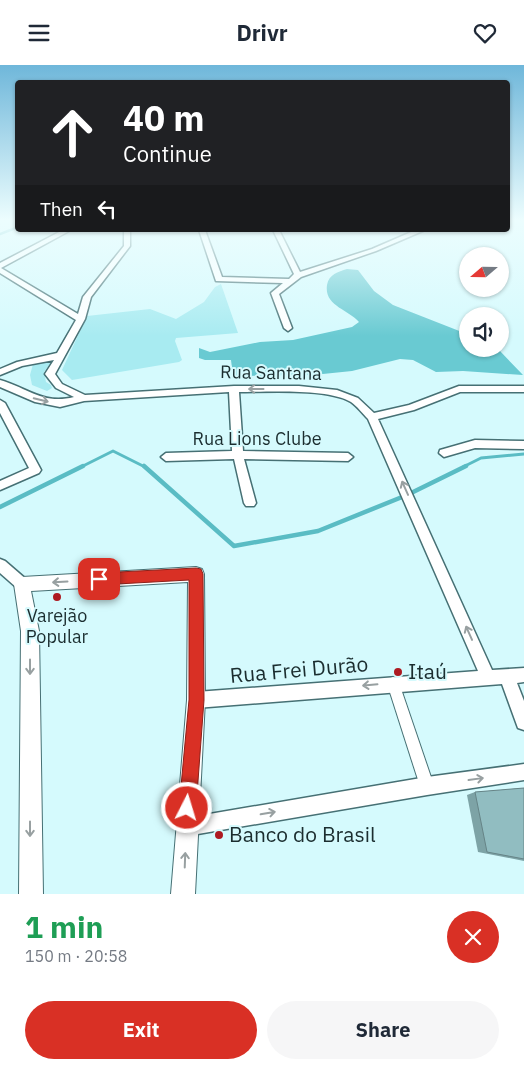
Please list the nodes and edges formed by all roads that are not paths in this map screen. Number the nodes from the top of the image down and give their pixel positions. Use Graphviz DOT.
graph roads {
  1 [pos="14,259"];
  2 [pos="117,259"];
  3 [pos="212,259"];
  4 [pos="291,259"];
  5 [pos="350,259"];
  6 [pos="0,266"];
  7 [pos="0,270"];
  8 [pos="298,275"];
  9 [pos="291,281"];
  10 [pos="81,319"];
  11 [pos="288,328"];
  12 [pos="62,355"];
  13 [pos="0,372"];
  14 [pos="0,383"];
  15 [pos="234,389"];
  16 [pos="524,389"];
  17 [pos="84,398"];
  18 [pos="0,403"];
  19 [pos="372,417"];
  20 [pos="524,445"];
  21 [pos="444,453"];
  22 [pos="238,455"];
  23 [pos="166,457"];
  24 [pos="348,457"];
  25 [pos="0,486"];
  26 [pos="250,503"];
  27 [pos="0,565"];
  28 [pos="22,584"];
  29 [pos="524,675"];
  30 [pos="507,676"];
  31 [pos="488,677"];
  32 [pos="393,683"];
  33 [pos="196,700"];
  34 [pos="524,722"];
  35 [pos="524,772"];
  36 [pos="427,786"];
  37 [pos="186,827"];
  38 [pos="31,894"];
  39 [pos="183,894"];
  1 -- 6 [label="street"];
  2 -- 10 [label="street"];
  3 -- 9 [label="street"];
  4 -- 8 [label="street"];
  5 -- 8 [label="street"];
  7 -- 10 [label="street"];
  8 -- 9 [label="street"];
  9 -- 11 [label="street"];
  10 -- 12 [label="street"];
  12 -- 13 [label="street"];
  12 -- 17 [label="street"];
  14 -- 17 [label="street, Rua Santana, one-way"];
  15 -- 17 [label="street, Rua Santana"];
  19 -- 15 [label="street, Rua Santana, one-way"];
  15 -- 22 [label="street"];
  16 -- 19 [label="street"];
  18 -- 25 [label="street"];
  31 -- 19 [label="street, Rua Santana, one-way"];
  20 -- 21 [label="street"];
  22 -- 23 [label="street, Rua Lions Clube"];
  22 -- 24 [label="street, Rua Lions Clube"];
  22 -- 26 [label="street"];
  27 -- 28 [label="street"];
  33 -- 28 [label="street, one-way"];
  28 -- 38 [label="street, one-way"];
  29 -- 30 [label="street, Rua Frei Durão"];
  30 -- 31 [label="street, Rua Frei Durão"];
  30 -- 34 [label="street"];
  31 -- 32 [label="street, Rua Frei Durão"];
  32 -- 33 [label="street, Rua Frei Durão, one-way"];
  32 -- 36 [label="street"];
  33 -- 37 [label="street"];
  36 -- 35 [label="street, one-way"];
  37 -- 36 [label="street, one-way"];
  39 -- 37 [label="street, one-way"];
}
